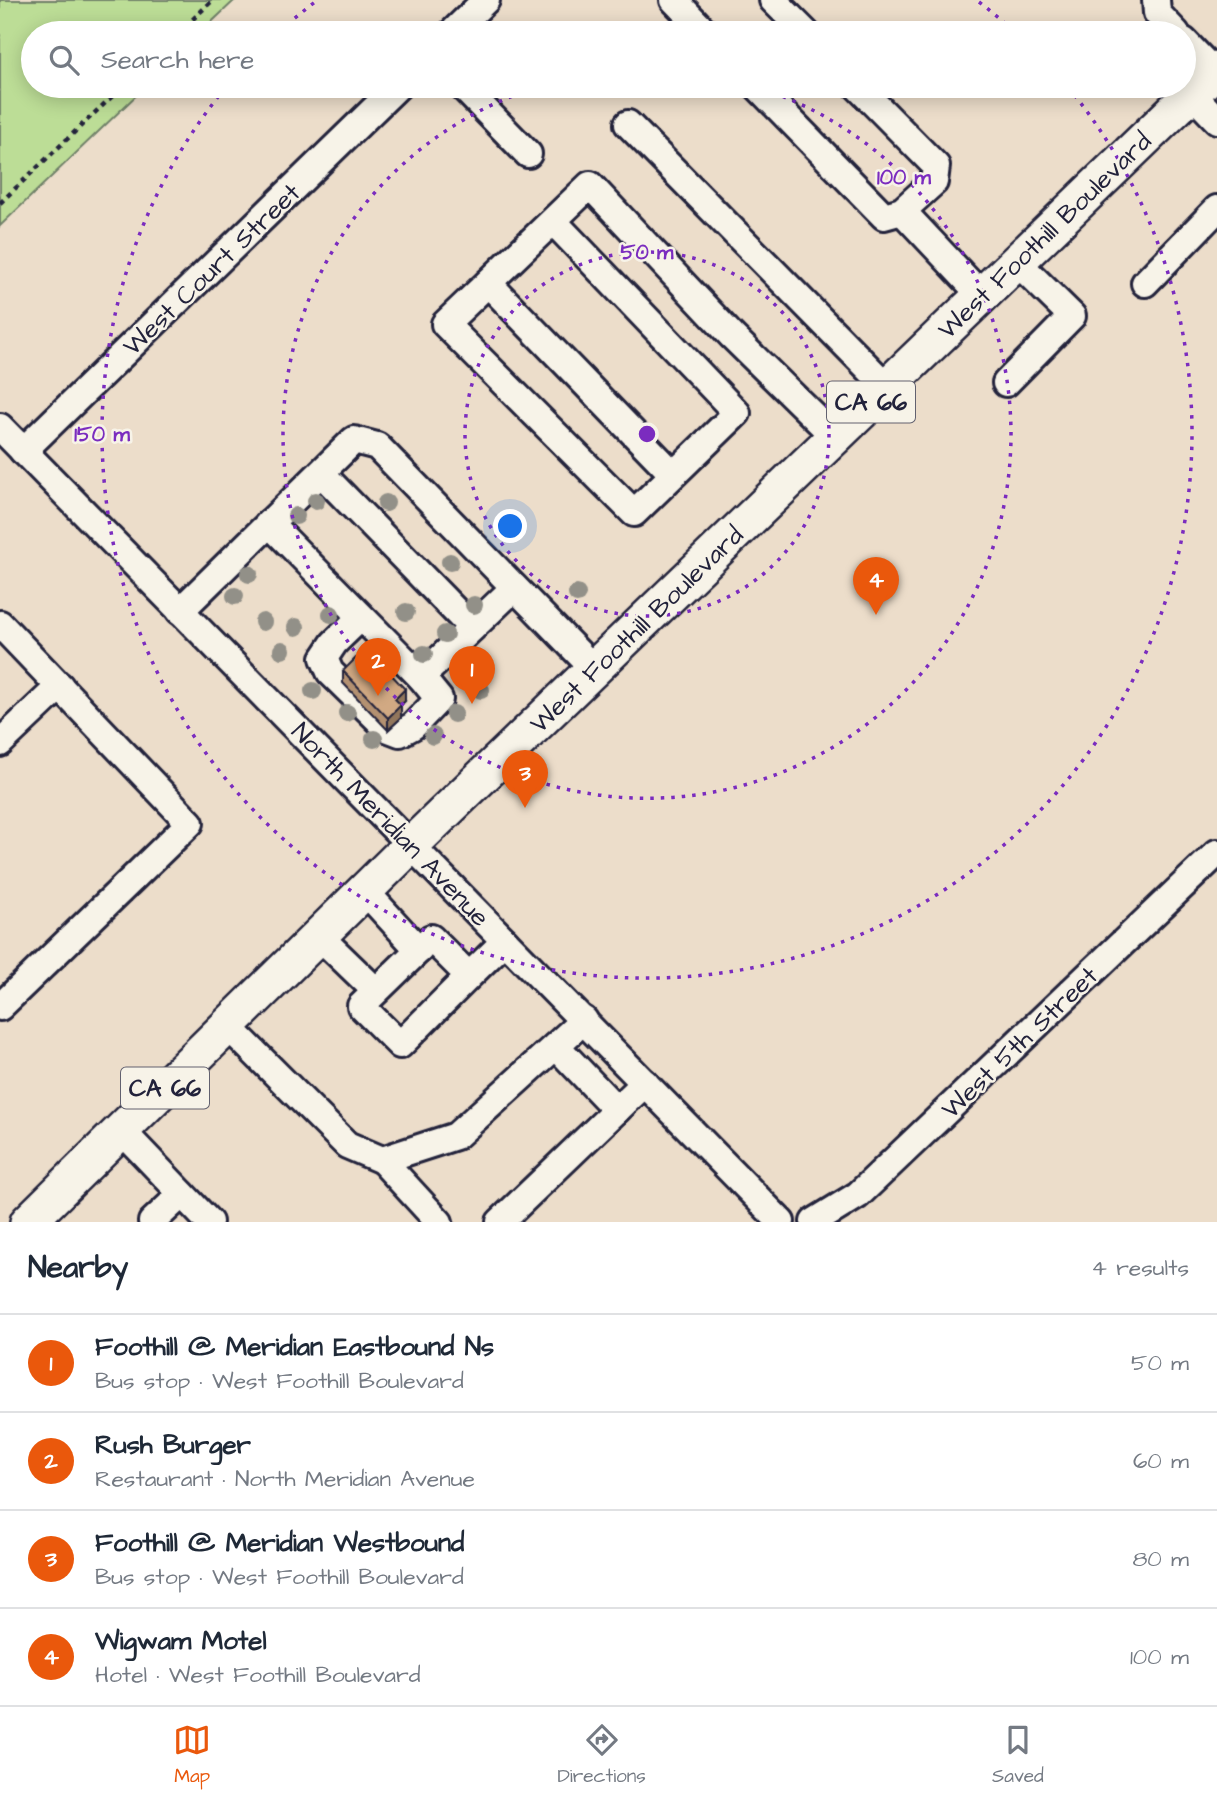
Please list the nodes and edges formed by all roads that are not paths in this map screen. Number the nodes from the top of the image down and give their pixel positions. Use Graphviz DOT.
graph roads {
  1 [pos="486,0"];
  2 [pos="674,0"];
  3 [pos="1156,0"];
  4 [pos="464,21"];
  5 [pos="694,21"];
  6 [pos="1165,21"];
  7 [pos="1196,60"];
  8 [pos="1207,78"];
  9 [pos="386,98"];
  10 [pos="474,98"];
  11 [pos="769,98"];
  12 [pos="869,98"];
  13 [pos="1186,98"];
  14 [pos="1217,120"];
  15 [pos="628,124"];
  16 [pos="528,153"];
  17 [pos="1217,209"];
  18 [pos="902,211"];
  19 [pos="553,221"];
  20 [pos="1017,262"];
  21 [pos="488,283"];
  22 [pos="1145,283"];
  23 [pos="982,296"];
  24 [pos="1006,383"];
  25 [pos="887,387"];
  26 [pos="0,426"];
  27 [pos="835,437"];
  28 [pos="23,452"];
  29 [pos="321,473"];
  30 [pos="673,474"];
  31 [pos="269,523"];
  32 [pos="514,588"];
  33 [pos="180,611"];
  34 [pos="361,617"];
  35 [pos="0,624"];
  36 [pos="472,628"];
  37 [pos="594,669"];
  38 [pos="421,677"];
  39 [pos="60,686"];
  40 [pos="0,743"];
  41 [pos="411,845"];
  42 [pos="1217,853"];
  43 [pos="365,891"];
  44 [pos="319,936"];
  45 [pos="505,941"];
  46 [pos="419,950"];
  47 [pos="469,976"];
  48 [pos="376,991"];
  49 [pos="0,1007"];
  50 [pos="583,1020"];
  51 [pos="228,1026"];
  52 [pos="556,1046"];
  53 [pos="645,1083"];
  54 [pos="617,1110"];
  55 [pos="121,1130"];
  56 [pos="382,1160"];
  57 [pos="182,1194"];
  58 [pos="28,1222"];
  59 [pos="152,1222"];
  60 [pos="209,1222"];
  61 [pos="439,1222"];
  62 [pos="500,1222"];
  63 [pos="781,1222"];
  64 [pos="814,1222"];
  1 -- 4 [label="street"];
  2 -- 5 [label="street"];
  3 -- 6 [label="street"];
  7 -- 8 [label="street"];
  8 -- 14 [label="street"];
  9 -- 28 [label="street, West Court Street"];
  10 -- 16 [label="street"];
  11 -- 18 [label="street"];
  12 -- 18 [label="street"];
  13 -- 20 [label="main road, West Foothill Boulevard / CA 66"];
  15 -- 25 [label="street"];
  17 -- 22 [label="street"];
  18 -- 23 [label="street"];
  19 -- 21 [label="street"];
  19 -- 27 [label="street"];
  19 -- 30 [label="street"];
  20 -- 23 [label="main road, West Foothill Boulevard / CA 66"];
  20 -- 24 [label="street"];
  21 -- 30 [label="street"];
  21 -- 30 [label="street"];
  23 -- 25 [label="main road, West Foothill Boulevard / CA 66"];
  25 -- 27 [label="main road, West Foothill Boulevard / CA 66"];
  26 -- 28 [label="street, North Meridian Avenue"];
  27 -- 37 [label="main road, West Foothill Boulevard / CA 66"];
  28 -- 33 [label="street, North Meridian Avenue"];
  29 -- 31 [label="street"];
  29 -- 32 [label="street"];
  29 -- 36 [label="street"];
  31 -- 33 [label="street"];
  31 -- 34 [label="street"];
  32 -- 36 [label="street"];
  32 -- 37 [label="street"];
  33 -- 41 [label="street, North Meridian Avenue"];
  34 -- 38 [label="street"];
  34 -- 38 [label="street"];
  35 -- 39 [label="street"];
  36 -- 38 [label="street"];
  37 -- 41 [label="main road, West Foothill Boulevard / CA 66"];
  39 -- 40 [label="street"];
  39 -- 49 [label="street"];
  41 -- 43 [label="main road, West Foothill Boulevard / CA 66"];
  41 -- 45 [label="street, North Meridian Avenue"];
  42 -- 64 [label="street, West 5th Street"];
  43 -- 44 [label="main road, West Foothill Boulevard / CA 66"];
  43 -- 46 [label="street"];
  44 -- 48 [label="street"];
  44 -- 51 [label="main road, West Foothill Boulevard / CA 66"];
  45 -- 47 [label="street"];
  45 -- 50 [label="street, North Meridian Avenue"];
  46 -- 47 [label="street"];
  46 -- 48 [label="street"];
  47 -- 48 [label="street"];
  50 -- 52 [label="street"];
  50 -- 53 [label="street, North Meridian Avenue"];
  51 -- 55 [label="main road, West Foothill Boulevard / CA 66"];
  51 -- 56 [label="street"];
  52 -- 54 [label="street"];
  52 -- 56 [label="street"];
  53 -- 54 [label="street"];
  53 -- 63 [label="street, North Meridian Avenue"];
  54 -- 62 [label="street"];
  55 -- 57 [label="street"];
  55 -- 58 [label="main road, West Foothill Boulevard / CA 66"];
  56 -- 61 [label="street"];
  57 -- 59 [label="street"];
  57 -- 60 [label="street"];
}
